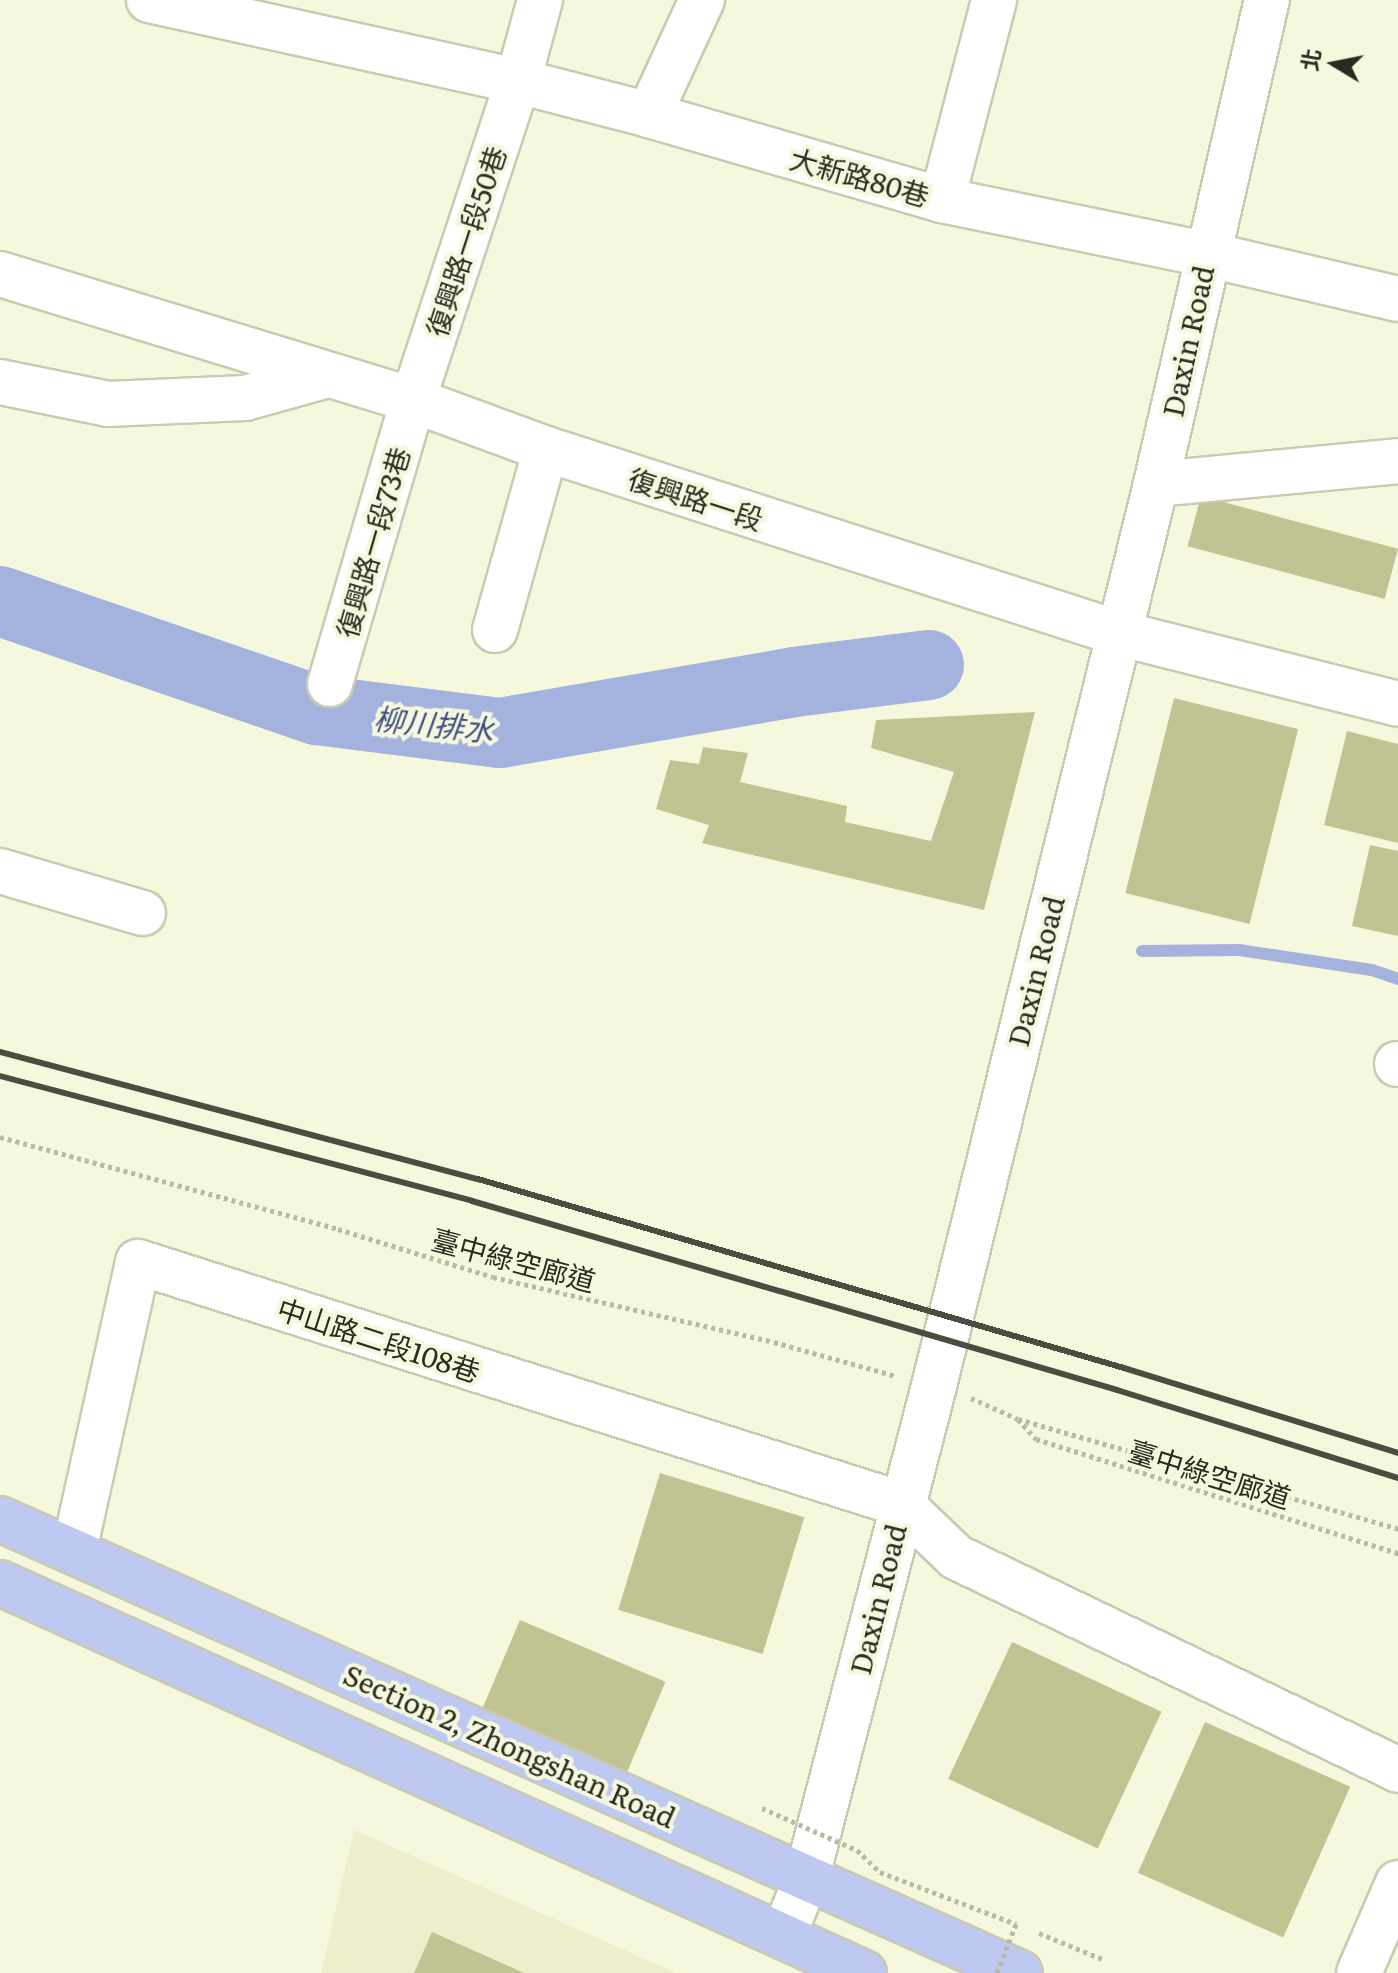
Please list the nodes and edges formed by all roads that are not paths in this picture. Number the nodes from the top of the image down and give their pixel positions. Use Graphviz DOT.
graph roads {
  1 [pos="149,0"];
  2 [pos="540,0"];
  3 [pos="702,0"];
  4 [pos="994,0"];
  5 [pos="1267,0"];
  6 [pos="518,81"];
  7 [pos="649,115"];
  8 [pos="942,200"];
  9 [pos="1206,254"];
  10 [pos="0,274"];
  11 [pos="1398,299"];
  12 [pos="328,375"];
  13 [pos="0,382"];
  14 [pos="413,400"];
  15 [pos="546,449"];
  16 [pos="1398,461"];
  17 [pos="1156,484"];
  18 [pos="495,630"];
  19 [pos="1118,633"];
  20 [pos="330,684"];
  21 [pos="1398,704"];
  22 [pos="0,871"];
  23 [pos="143,913"];
  24 [pos="901,1504"];
  25 [pos="0,1519"];
  26 [pos="74,1551"];
  27 [pos="0,1583"];
  28 [pos="1398,1770"];
  29 [pos="806,1880"];
  30 [pos="1398,1883"];
  31 [pos="783,1936"];
  32 [pos="864,1973"];
  33 [pos="1020,1973"];
  34 [pos="1359,1973"];
  1 -- 6 [label="street, 大新路80巷"];
  2 -- 6 [label="street, 復興路一段50巷"];
  3 -- 7 [label="street"];
  4 -- 8 [label="street"];
  5 -- 9 [label="street, Daxin Road"];
  6 -- 7 [label="street, 大新路80巷"];
  6 -- 14 [label="street, 復興路一段50巷"];
  7 -- 8 [label="street, 大新路80巷"];
  8 -- 9 [label="street, 大新路80巷"];
  9 -- 11 [label="street, 大新路80巷"];
  9 -- 17 [label="street, Daxin Road"];
  10 -- 12 [label="street, 復興路一段"];
  12 -- 13 [label="street"];
  12 -- 14 [label="street, 復興路一段"];
  14 -- 15 [label="street, 復興路一段"];
  14 -- 20 [label="street, 復興路一段73巷"];
  15 -- 18 [label="street"];
  15 -- 19 [label="street, 復興路一段"];
  16 -- 17 [label="street"];
  17 -- 19 [label="street, Daxin Road"];
  19 -- 21 [label="street, 復興路一段"];
  19 -- 24 [label="street, Daxin Road"];
  22 -- 23 [label="street"];
  24 -- 26 [label="street, 中山路二段108巷"];
  24 -- 28 [label="street"];
  24 -- 29 [label="street, Daxin Road"];
  25 -- 26 [label="main road, Section 2, Zhongshan Road"];
  26 -- 29 [label="main road, Section 2, Zhongshan Road"];
  27 -- 31 [label="main road"];
  29 -- 31 [label="street, Daxin Road"];
  29 -- 33 [label="main road, Section 2, Zhongshan Road"];
  30 -- 34 [label="street"];
  31 -- 32 [label="main road"];
}
